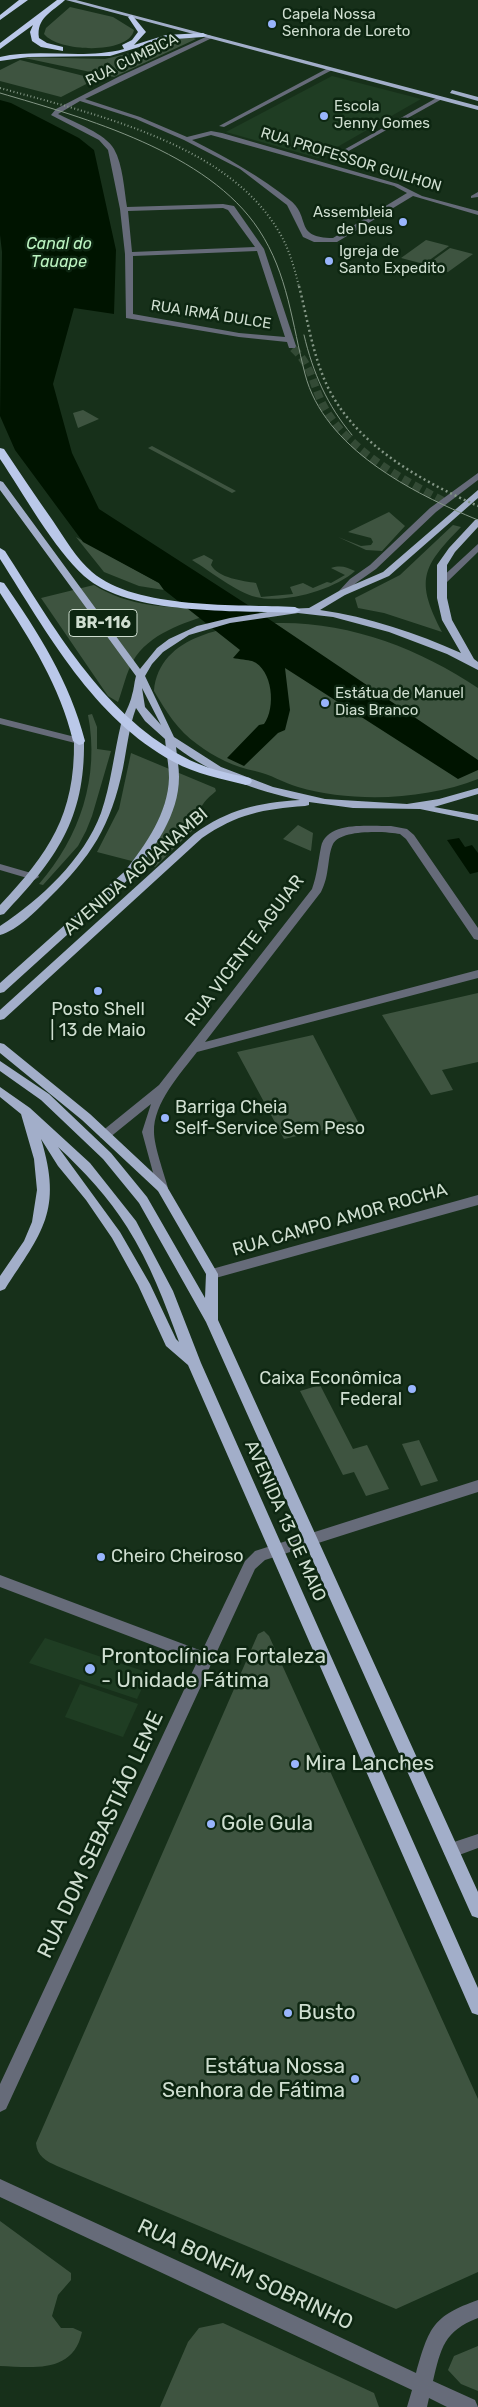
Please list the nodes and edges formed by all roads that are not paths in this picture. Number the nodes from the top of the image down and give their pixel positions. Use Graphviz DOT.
graph roads {
  1 [pos="24,0"];
  2 [pos="61,0"];
  3 [pos="69,0"];
  4 [pos="132,17"];
  5 [pos="0,18"];
  6 [pos="39,19"];
  7 [pos="175,20"];
  8 [pos="207,36"];
  9 [pos="259,42"];
  10 [pos="0,47"];
  11 [pos="63,52"];
  12 [pos="0,59"];
  13 [pos="329,60"];
  14 [pos="338,63"];
  15 [pos="330,69"];
  16 [pos="405,89"];
  17 [pos="448,91"];
  18 [pos="457,94"];
  19 [pos="440,98"];
  20 [pos="80,99"];
  21 [pos="478,99"];
  22 [pos="478,108"];
  23 [pos="222,126"];
  24 [pos="186,139"];
  25 [pos="334,157"];
  26 [pos="411,194"];
  27 [pos="124,209"];
  28 [pos="478,213"];
  29 [pos="260,249"];
  30 [pos="129,254"];
  31 [pos="0,451"];
  32 [pos="478,476"];
  33 [pos="0,484"];
  34 [pos="478,492"];
  35 [pos="478,522"];
  36 [pos="478,547"];
  37 [pos="0,551"];
  38 [pos="442,582"];
  39 [pos="0,585"];
  40 [pos="342,593"];
  41 [pos="4,596"];
  42 [pos="294,610"];
  43 [pos="311,611"];
  44 [pos="474,664"];
  45 [pos="137,695"];
  46 [pos="0,721"];
  47 [pos="127,722"];
  48 [pos="79,741"];
  49 [pos="246,781"];
  50 [pos="478,791"];
  51 [pos="317,802"];
  52 [pos="414,807"];
  53 [pos="478,818"];
  54 [pos="0,867"];
  55 [pos="34,877"];
  56 [pos="0,912"];
  57 [pos="0,931"];
  58 [pos="478,936"];
  59 [pos="478,974"];
  60 [pos="0,990"];
  61 [pos="0,1016"];
  62 [pos="0,1047"];
  63 [pos="192,1049"];
  64 [pos="0,1060"];
  65 [pos="17,1060"];
  66 [pos="0,1065"];
  67 [pos="164,1086"];
  68 [pos="0,1093"];
  69 [pos="26,1111"];
  70 [pos="86,1117"];
  71 [pos="44,1134"];
  72 [pos="105,1135"];
  73 [pos="162,1188"];
  74 [pos="478,1200"];
  75 [pos="212,1274"];
  76 [pos="0,1286"];
  77 [pos="212,1321"];
  78 [pos="194,1363"];
  79 [pos="478,1486"];
  80 [pos="310,1538"];
  81 [pos="276,1550"];
  82 [pos="0,1581"];
  83 [pos="206,1659"];
  84 [pos="478,1841"];
  85 [pos="452,1850"];
  86 [pos="478,1910"];
  87 [pos="478,2008"];
  88 [pos="0,2103"];
  89 [pos="0,2188"];
  90 [pos="478,2309"];
  91 [pos="423,2386"];
  92 [pos="417,2407"];
  93 [pos="468,2407"];
  1 -- 5 [label="highway"];
  2 -- 6 [label="highway"];
  3 -- 4 [label="main road"];
  4 -- 8 [label="main road"];
  4 -- 11 [label="highway"];
  6 -- 10 [label="highway"];
  6 -- 11 [label="highway"];
  7 -- 9 [label="main road"];
  8 -- 11 [label="highway"];
  8 -- 15 [label="main road"];
  8 -- 20 [label="street, RUA CUMBICA"];
  11 -- 12 [label="highway"];
  13 -- 14 [label="main road"];
  15 -- 16 [label="main road"];
  15 -- 23 [label="street"];
  16 -- 18 [label="main road"];
  16 -- 19 [label="main road"];
  17 -- 18 [label="main road"];
  18 -- 21 [label="main road"];
  19 -- 22 [label="main road"];
  19 -- 25 [label="street"];
  20 -- 24 [label="street"];
  20 -- 27 [label="street, RUA CUMBICA"];
  24 -- 26 [label="street, RUA PROFESSOR GUILHON"];
  24 -- 26 [label="street"];
  26 -- 28 [label="street, RUA PROFESSOR GUILHON"];
  27 -- 29 [label="street"];
  27 -- 30 [label="street"];
  29 -- 30 [label="street"];
  29 -- 30 [label="street, RUA IRMÃ DULCE"];
  31 -- 42 [label="highway"];
  32 -- 40 [label="street"];
  33 -- 60 [label="main road, BR-116"];
  34 -- 40 [label="main road"];
  35 -- 38 [label="main road"];
  36 -- 38 [label="street"];
  37 -- 47 [label="highway"];
  38 -- 44 [label="main road"];
  39 -- 41 [label="highway"];
  40 -- 43 [label="main road"];
  41 -- 48 [label="highway"];
  42 -- 43 [label="main road"];
  42 -- 45 [label="main road"];
  43 -- 44 [label="main road"];
  45 -- 47 [label="main road"];
  45 -- 49 [label="main road"];
  46 -- 48 [label="street"];
  47 -- 49 [label="highway"];
  47 -- 57 [label="main road"];
  48 -- 55 [label="main road"];
  49 -- 51 [label="main road"];
  50 -- 52 [label="main road"];
  51 -- 52 [label="main road"];
  51 -- 61 [label="main road, AVENIDA AGUANAMBI"];
  52 -- 53 [label="main road"];
  54 -- 55 [label="street"];
  55 -- 56 [label="main road"];
  58 -- 63 [label="street, RUA VICENTE AGUIAR"];
  59 -- 63 [label="street, RUA VICENTE AGUIAR"];
  62 -- 65 [label="main road"];
  63 -- 67 [label="street, RUA VICENTE AGUIAR"];
  64 -- 65 [label="main road"];
  65 -- 70 [label="main road"];
  66 -- 77 [label="main road, AVENIDA 13 DE MAIO"];
  67 -- 72 [label="street, RUA VICENTE AGUIAR"];
  67 -- 73 [label="street, RUA VICENTE AGUIAR"];
  68 -- 69 [label="main road, AVENIDA 13 DE MAIO"];
  68 -- 71 [label="main road"];
  69 -- 76 [label="main road"];
  69 -- 78 [label="main road, AVENIDA 13 DE MAIO"];
  70 -- 71 [label="main road"];
  70 -- 72 [label="main road"];
  71 -- 78 [label="main road"];
  72 -- 73 [label="main road"];
  73 -- 75 [label="main road"];
  74 -- 75 [label="street, RUA CAMPO AMOR ROCHA"];
  75 -- 77 [label="main road"];
  77 -- 80 [label="main road, AVENIDA 13 DE MAIO"];
  78 -- 81 [label="main road, AVENIDA 13 DE MAIO"];
  79 -- 80 [label="street, RUA DOM SEBASTIÃO LEME"];
  80 -- 81 [label="street, RUA DOM SEBASTIÃO LEME"];
  80 -- 85 [label="main road, AVENIDA 13 DE MAIO"];
  81 -- 83 [label="street, RUA DOM SEBASTIÃO LEME"];
  81 -- 87 [label="main road, AVENIDA 13 DE MAIO"];
  82 -- 83 [label="street"];
  83 -- 88 [label="street, RUA DOM SEBASTIÃO LEME"];
  84 -- 85 [label="street"];
  85 -- 86 [label="main road, AVENIDA 13 DE MAIO"];
  89 -- 91 [label="street, RUA BONFIM SOBRINHO"];
  90 -- 91 [label="street"];
  91 -- 92 [label="street"];
  91 -- 93 [label="street, RUA BONFIM SOBRINHO"];
}
